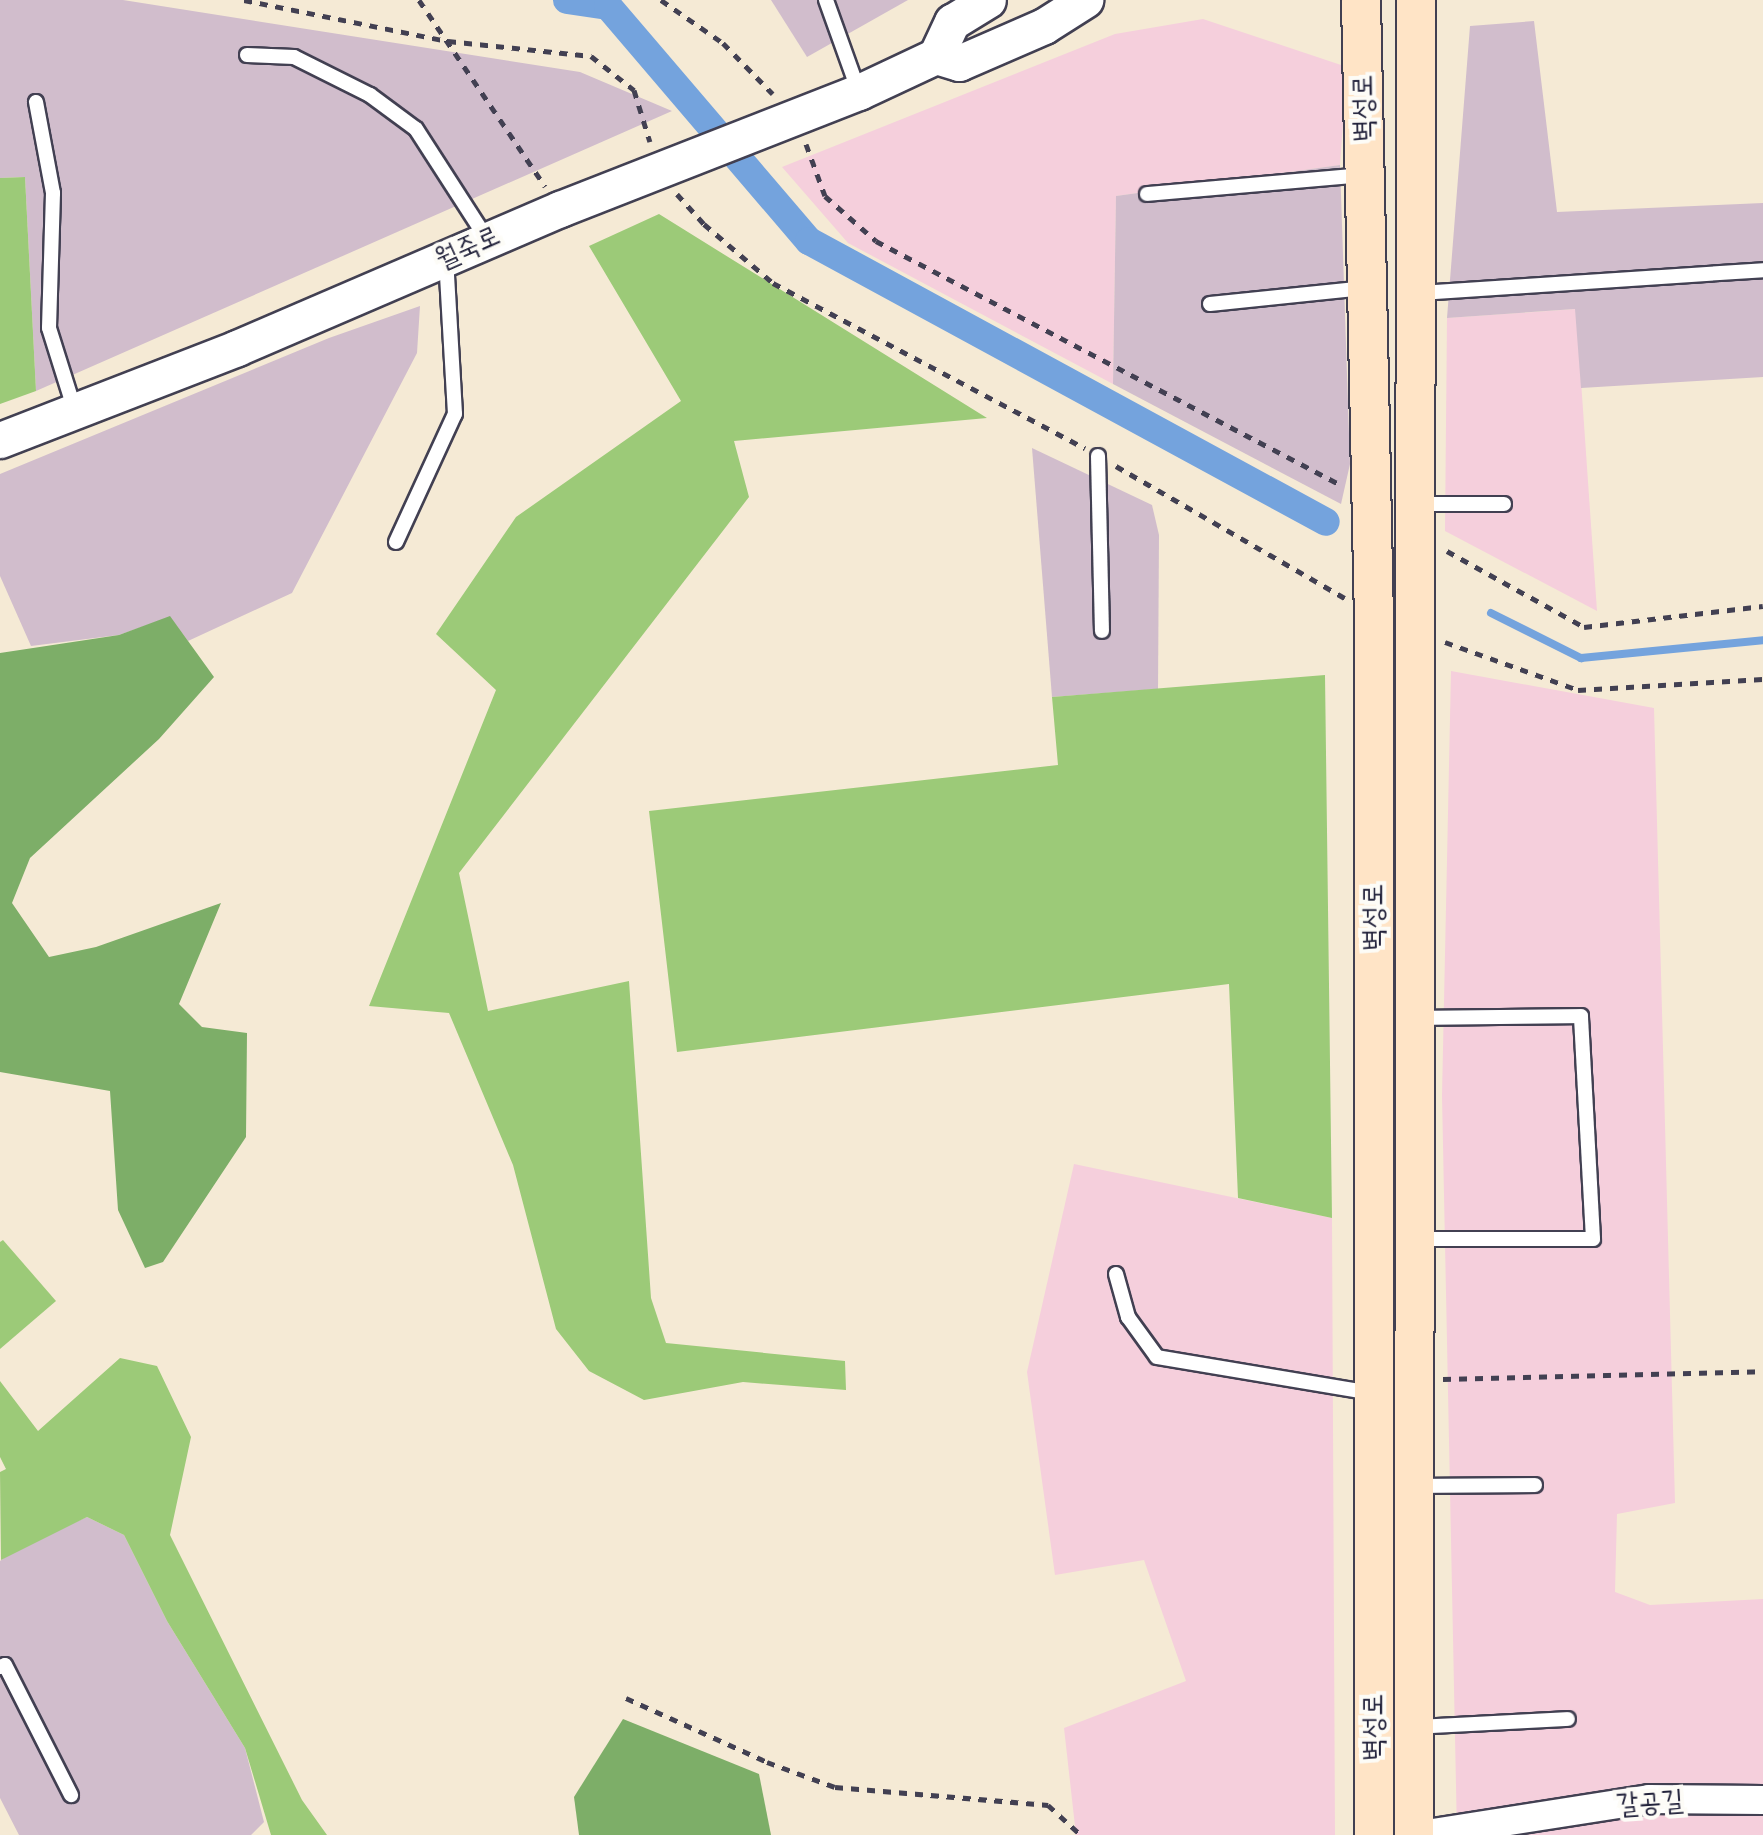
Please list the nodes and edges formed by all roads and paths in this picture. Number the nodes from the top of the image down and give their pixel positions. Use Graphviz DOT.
graph roads {
  1 [pos="244,0"];
  2 [pos="419,0"];
  3 [pos="661,0"];
  4 [pos="826,0"];
  5 [pos="1085,0"];
  6 [pos="1416,0"];
  7 [pos="1441,0"];
  8 [pos="978,2"];
  9 [pos="1359,2"];
  10 [pos="448,41"];
  11 [pos="247,56"];
  12 [pos="936,56"];
  13 [pos="859,92"];
  14 [pos="1418,99"];
  15 [pos="36,102"];
  16 [pos="784,122"];
  17 [pos="670,168"];
  18 [pos="1366,175"];
  19 [pos="1147,194"];
  20 [pos="560,209"];
  21 [pos="488,239"];
  22 [pos="446,258"];
  23 [pos="1763,270"];
  24 [pos="1367,288"];
  25 [pos="1414,293"];
  26 [pos="1210,304"];
  27 [pos="74,409"];
  28 [pos="0,440"];
  29 [pos="1098,456"];
  30 [pos="1369,499"];
  31 [pos="1504,504"];
  32 [pos="1414,516"];
  33 [pos="396,542"];
  34 [pos="1763,606"];
  35 [pos="1374,615"];
  36 [pos="1102,632"];
  37 [pos="1418,632"];
  38 [pos="1763,678"];
  39 [pos="1416,1018"];
  40 [pos="1415,1239"];
  41 [pos="1116,1274"];
  42 [pos="1763,1371"];
  43 [pos="1415,1379"];
  44 [pos="1374,1393"];
  45 [pos="1535,1484"];
  46 [pos="1415,1486"];
  47 [pos="0,1667"];
  48 [pos="626,1698"];
  49 [pos="1568,1719"];
  50 [pos="1415,1727"];
  51 [pos="72,1795"];
  52 [pos="1763,1800"];
  53 [pos="1081,1835"];
  54 [pos="1374,1835"];
  55 [pos="1417,1835"];
  1 -- 10 [label="path"];
  2 -- 10 [label="path"];
  3 -- 16 [label="path"];
  4 -- 13 [label="lane"];
  5 -- 12 [label="street, 월죽로"];
  6 -- 14 [label="main road, 벽성로"];
  7 -- 14 [label="main road"];
  8 -- 12 [label="street"];
  9 -- 18 [label="main road, 벽성로"];
  10 -- 17 [label="path"];
  10 -- 20 [label="path"];
  11 -- 21 [label="lane"];
  12 -- 13 [label="street, 월죽로"];
  13 -- 16 [label="street, 월죽로"];
  14 -- 25 [label="main road, 벽성로"];
  15 -- 27 [label="lane"];
  16 -- 17 [label="street, 월죽로"];
  16 -- 30 [label="path"];
  17 -- 20 [label="street, 월죽로"];
  17 -- 29 [label="path"];
  18 -- 19 [label="lane"];
  18 -- 24 [label="main road, 벽성로"];
  20 -- 21 [label="street, 월죽로"];
  21 -- 22 [label="street, 월죽로"];
  22 -- 27 [label="street, 월죽로"];
  22 -- 33 [label="lane"];
  23 -- 25 [label="lane"];
  24 -- 26 [label="lane"];
  24 -- 30 [label="main road, 벽성로"];
  25 -- 32 [label="main road, 벽성로"];
  27 -- 28 [label="street, 월죽로"];
  29 -- 35 [label="path"];
  29 -- 36 [label="lane"];
  30 -- 35 [label="main road, 벽성로"];
  31 -- 32 [label="lane"];
  32 -- 34 [label="path"];
  32 -- 37 [label="main road, 벽성로"];
  35 -- 44 [label="main road, 벽성로"];
  37 -- 38 [label="path"];
  37 -- 39 [label="main road, 벽성로"];
  39 -- 40 [label="main road, 벽성로"];
  39 -- 40 [label="lane"];
  40 -- 43 [label="main road, 벽성로"];
  41 -- 44 [label="lane"];
  42 -- 43 [label="path"];
  43 -- 46 [label="main road, 벽성로"];
  44 -- 54 [label="main road, 벽성로"];
  45 -- 46 [label="lane"];
  46 -- 50 [label="main road, 벽성로"];
  47 -- 51 [label="lane"];
  48 -- 53 [label="path"];
  49 -- 50 [label="lane"];
  50 -- 55 [label="main road, 벽성로"];
  52 -- 55 [label="street, 갈공길"];
}
